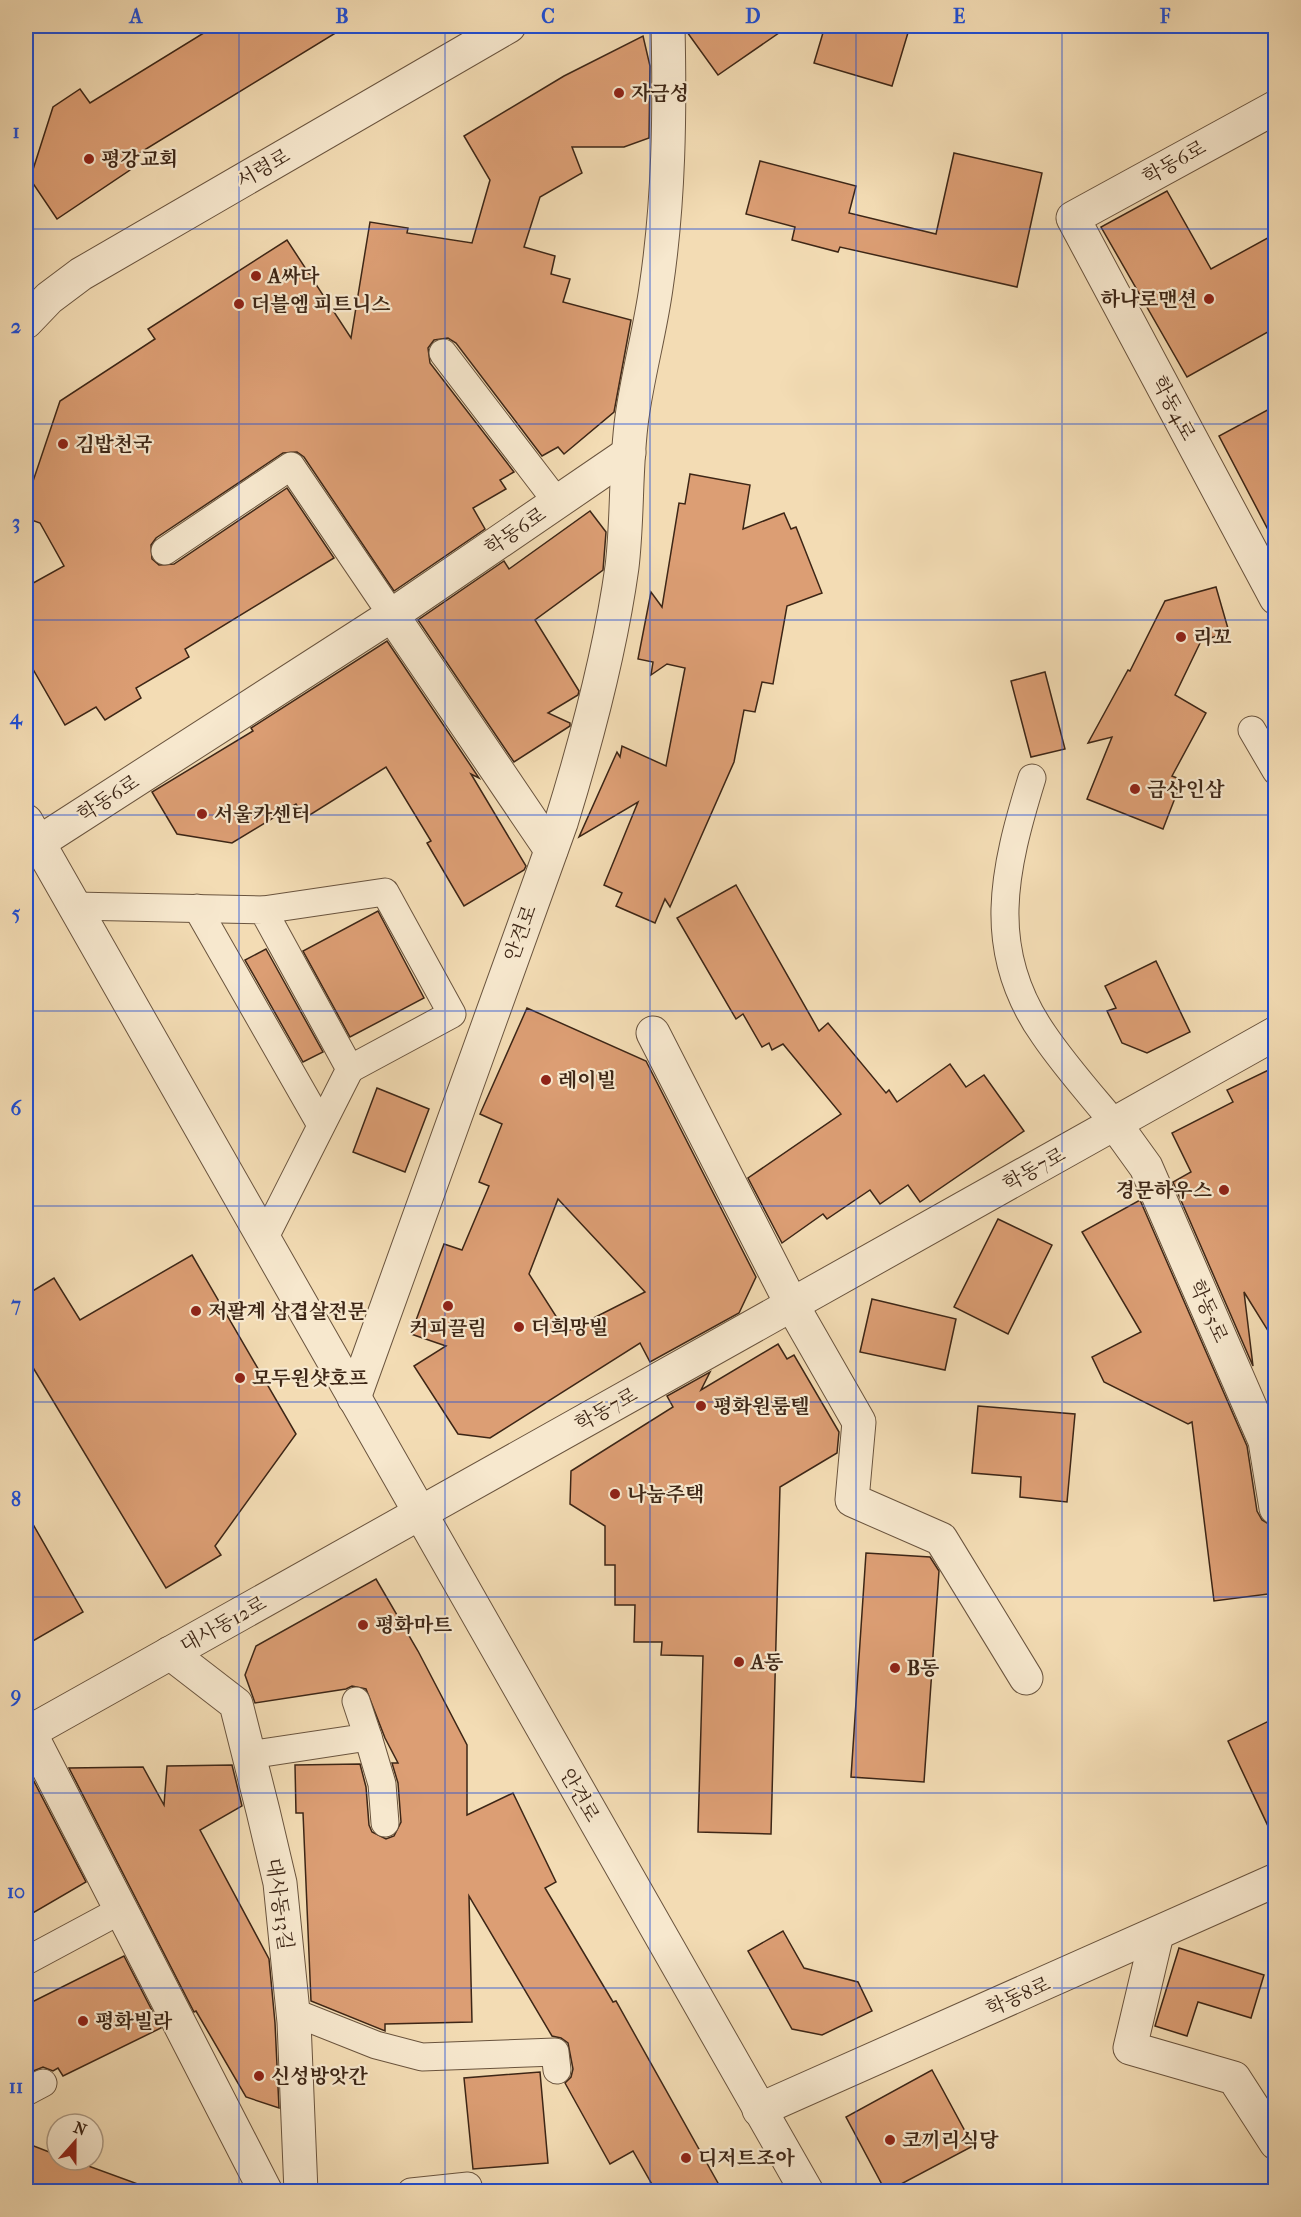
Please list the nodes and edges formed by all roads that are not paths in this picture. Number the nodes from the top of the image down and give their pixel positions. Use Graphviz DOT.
graph roads {
  1 [pos="509,26"];
  2 [pos="668,26"];
  3 [pos="1275,107"];
  4 [pos="1073,218"];
  5 [pos="26,321"];
  6 [pos="443,353"];
  7 [pos="629,453"];
  8 [pos="557,502"];
  9 [pos="165,551"];
  10 [pos="1275,598"];
  11 [pos="392,615"];
  12 [pos="1252,730"];
  13 [pos="1275,771"];
  14 [pos="1032,778"];
  15 [pos="32,832"];
  16 [pos="551,850"];
  17 [pos="74,906"];
  18 [pos="198,908"];
  19 [pos="263,910"];
  20 [pos="1275,1032"];
  21 [pos="653,1033"];
  22 [pos="350,1069"];
  23 [pos="1115,1124"];
  24 [pos="321,1125"];
  25 [pos="264,1239"];
  26 [pos="792,1305"];
  27 [pos="354,1398"];
  28 [pos="1275,1508"];
  29 [pos="420,1513"];
  30 [pos="170,1653"];
  31 [pos="1026,1678"];
  32 [pos="356,1701"];
  33 [pos="27,1730"];
  34 [pos="368,1737"];
  35 [pos="249,1755"];
  36 [pos="385,1823"];
  37 [pos="1275,1880"];
  38 [pos="121,1910"];
  39 [pos="1157,1934"];
  40 [pos="26,1961"];
  41 [pos="293,2012"];
  42 [pos="557,2070"];
  43 [pos="759,2110"];
  44 [pos="1275,2143"];
  45 [pos="468,2186"];
  46 [pos="266,2192"];
  47 [pos="301,2192"];
  48 [pos="411,2192"];
  49 [pos="807,2192"];
  1 -- 5 [label="street, 서령로"];
  2 -- 7 [label="street"];
  3 -- 4 [label="street, 학동6로"];
  4 -- 10 [label="street, 학동4로"];
  6 -- 8 [label="lane"];
  7 -- 8 [label="street, 학동6로"];
  7 -- 16 [label="street, 안견로"];
  8 -- 11 [label="street, 학동6로"];
  9 -- 11 [label="lane"];
  11 -- 15 [label="street, 학동6로"];
  11 -- 16 [label="street"];
  12 -- 13 [label="lane"];
  14 -- 23 [label="lane"];
  15 -- 17 [label="street, 안견로"];
  16 -- 27 [label="street, 안견로"];
  17 -- 18 [label="lane"];
  17 -- 25 [label="street, 안견로"];
  18 -- 19 [label="lane"];
  18 -- 24 [label="lane"];
  19 -- 22 [label="lane"];
  19 -- 22 [label="lane"];
  20 -- 23 [label="street, 학동7로"];
  21 -- 26 [label="street"];
  22 -- 24 [label="lane"];
  23 -- 26 [label="street, 학동7로"];
  23 -- 28 [label="street, 학동5로"];
  24 -- 25 [label="lane"];
  25 -- 27 [label="street, 안견로"];
  26 -- 29 [label="street, 학동7로"];
  26 -- 31 [label="street"];
  27 -- 29 [label="street, 안견로"];
  29 -- 30 [label="street, 대사동12로"];
  29 -- 43 [label="street, 안견로"];
  30 -- 33 [label="street, 대사동12로"];
  30 -- 35 [label="street, 대사동13길"];
  32 -- 34 [label="lane"];
  33 -- 38 [label="street"];
  34 -- 35 [label="lane"];
  34 -- 36 [label="lane"];
  35 -- 41 [label="street, 대사동13길"];
  37 -- 39 [label="street, 학동8로"];
  38 -- 40 [label="lane"];
  38 -- 46 [label="street"];
  39 -- 43 [label="street, 학동8로"];
  39 -- 44 [label="street"];
  41 -- 42 [label="lane"];
  41 -- 47 [label="street, 대사동13길"];
  43 -- 49 [label="street, 안견로"];
  45 -- 48 [label="lane"];
}
